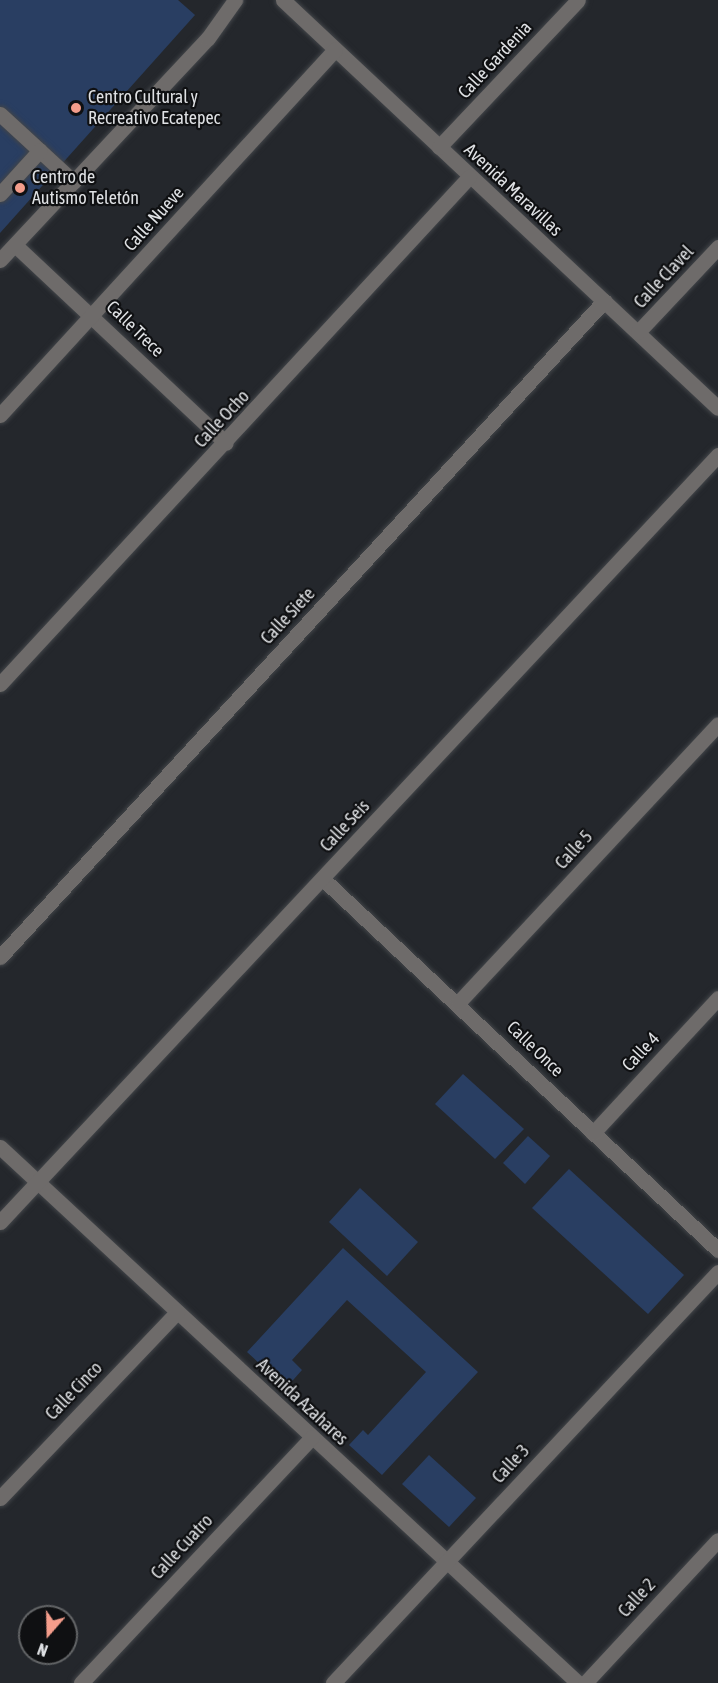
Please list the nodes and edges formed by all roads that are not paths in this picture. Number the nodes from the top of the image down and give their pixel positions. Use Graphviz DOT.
graph roads {
  1 [pos="235,0"];
  2 [pos="283,0"];
  3 [pos="578,0"];
  4 [pos="335,49"];
  5 [pos="0,114"];
  6 [pos="439,147"];
  7 [pos="40,150"];
  8 [pos="469,177"];
  9 [pos="74,182"];
  10 [pos="0,194"];
  11 [pos="15,245"];
  12 [pos="718,247"];
  13 [pos="0,260"];
  14 [pos="604,301"];
  15 [pos="93,316"];
  16 [pos="638,332"];
  17 [pos="718,408"];
  18 [pos="0,415"];
  19 [pos="226,443"];
  20 [pos="718,455"];
  21 [pos="0,684"];
  22 [pos="718,724"];
  23 [pos="323,879"];
  24 [pos="0,957"];
  25 [pos="718,998"];
  26 [pos="458,1002"];
  27 [pos="593,1133"];
  28 [pos="0,1148"];
  29 [pos="37,1183"];
  30 [pos="0,1222"];
  31 [pos="718,1250"];
  32 [pos="718,1272"];
  33 [pos="177,1312"];
  34 [pos="312,1437"];
  35 [pos="0,1498"];
  36 [pos="718,1540"];
  37 [pos="446,1562"];
  38 [pos="81,1683"];
  39 [pos="333,1683"];
  40 [pos="578,1683"];
  41 [pos="585,1683"];
  1 -- 9 [label="street"];
  2 -- 4 [label="street, Avenida Maravillas"];
  3 -- 6 [label="street, Calle Gardenia"];
  4 -- 6 [label="street, Avenida Maravillas"];
  4 -- 15 [label="street, Calle Nueve"];
  5 -- 7 [label="street"];
  6 -- 8 [label="street, Avenida Maravillas"];
  7 -- 9 [label="street"];
  7 -- 10 [label="street"];
  8 -- 14 [label="street, Avenida Maravillas"];
  8 -- 19 [label="street, Calle Ocho"];
  9 -- 11 [label="street"];
  11 -- 13 [label="street"];
  11 -- 15 [label="street, Calle Trece"];
  12 -- 16 [label="street, Calle Clavel"];
  14 -- 16 [label="street, Avenida Maravillas"];
  14 -- 24 [label="street, Calle Siete"];
  15 -- 18 [label="street, Calle Nueve"];
  15 -- 19 [label="street, Calle Trece"];
  16 -- 17 [label="street, Avenida Maravillas"];
  19 -- 21 [label="street, Calle Ocho"];
  20 -- 23 [label="street, Calle Seis"];
  22 -- 26 [label="street, Calle 5"];
  23 -- 26 [label="street, Calle Once"];
  23 -- 29 [label="street, Calle Seis"];
  25 -- 27 [label="street, Calle 4"];
  26 -- 27 [label="street, Calle Once"];
  27 -- 31 [label="street, Calle Once"];
  28 -- 29 [label="street, Avenida Azahares"];
  29 -- 30 [label="street, Calle Seis"];
  29 -- 33 [label="street, Avenida Azahares"];
  32 -- 37 [label="street, Calle 3"];
  33 -- 34 [label="street, Avenida Azahares"];
  33 -- 35 [label="street, Calle Cinco"];
  34 -- 37 [label="street, Avenida Azahares"];
  34 -- 38 [label="street, Calle Cuatro"];
  36 -- 41 [label="street, Calle 2"];
  37 -- 39 [label="street, Calle 3"];
  37 -- 40 [label="street, Avenida Azahares"];
}
